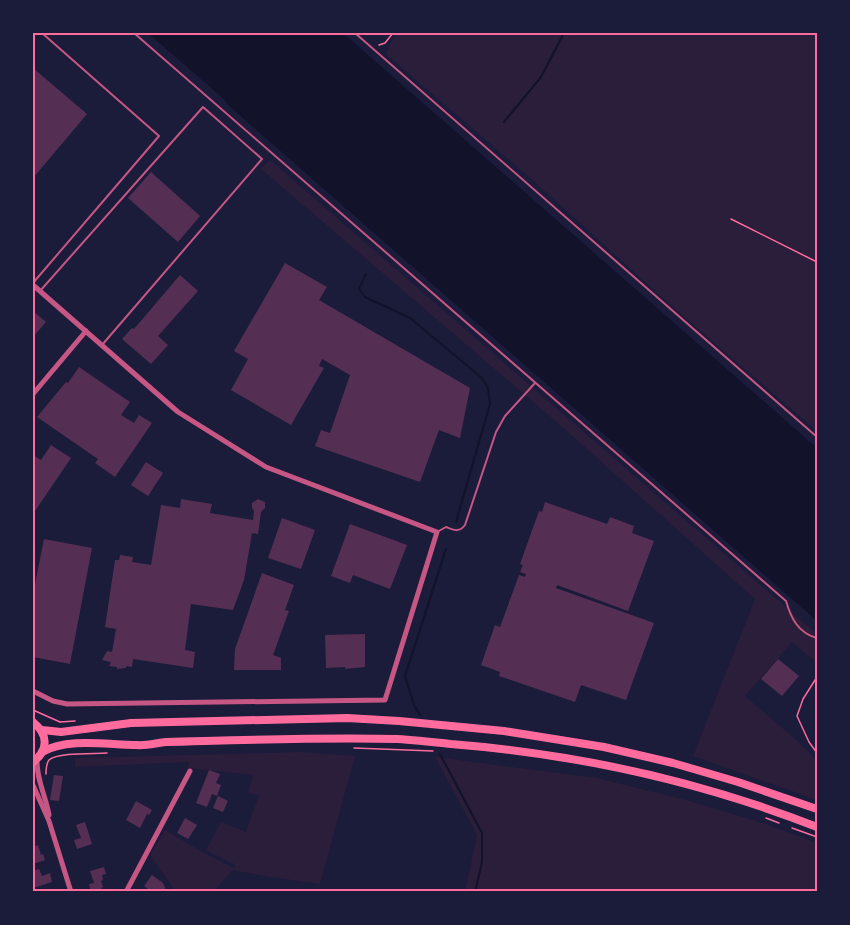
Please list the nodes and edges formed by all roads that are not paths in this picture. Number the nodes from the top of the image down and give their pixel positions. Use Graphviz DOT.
graph roads {
  1 [pos="42,33"];
  2 [pos="134,33"];
  3 [pos="355,33"];
  4 [pos="33,284"];
  5 [pos="40,291"];
  6 [pos="86,331"];
  7 [pos="102,345"];
  8 [pos="535,383"];
  9 [pos="33,394"];
  10 [pos="817,437"];
  11 [pos="437,531"];
  12 [pos="817,638"];
  13 [pos="33,691"];
  14 [pos="33,723"];
  15 [pos="42,730"];
  16 [pos="38,758"];
  17 [pos="190,771"];
  18 [pos="33,785"];
  19 [pos="817,809"];
  20 [pos="49,821"];
  21 [pos="817,827"];
  22 [pos="72,892"];
  23 [pos="126,892"];
  1 -- 4 [label="lane"];
  2 -- 8 [label="lane"];
  3 -- 10 [label="lane"];
  4 -- 5 [label="street"];
  5 -- 6 [label="street"];
  5 -- 7 [label="lane"];
  6 -- 7 [label="street"];
  6 -- 9 [label="street"];
  7 -- 11 [label="street"];
  8 -- 11 [label="lane"];
  8 -- 12 [label="lane"];
  11 -- 13 [label="street"];
  14 -- 15 [label="main road"];
  15 -- 16 [label="main road"];
  15 -- 19 [label="main road"];
  16 -- 20 [label="street"];
  16 -- 21 [label="main road"];
  17 -- 23 [label="street"];
  18 -- 20 [label="street"];
  20 -- 22 [label="street"];
}
